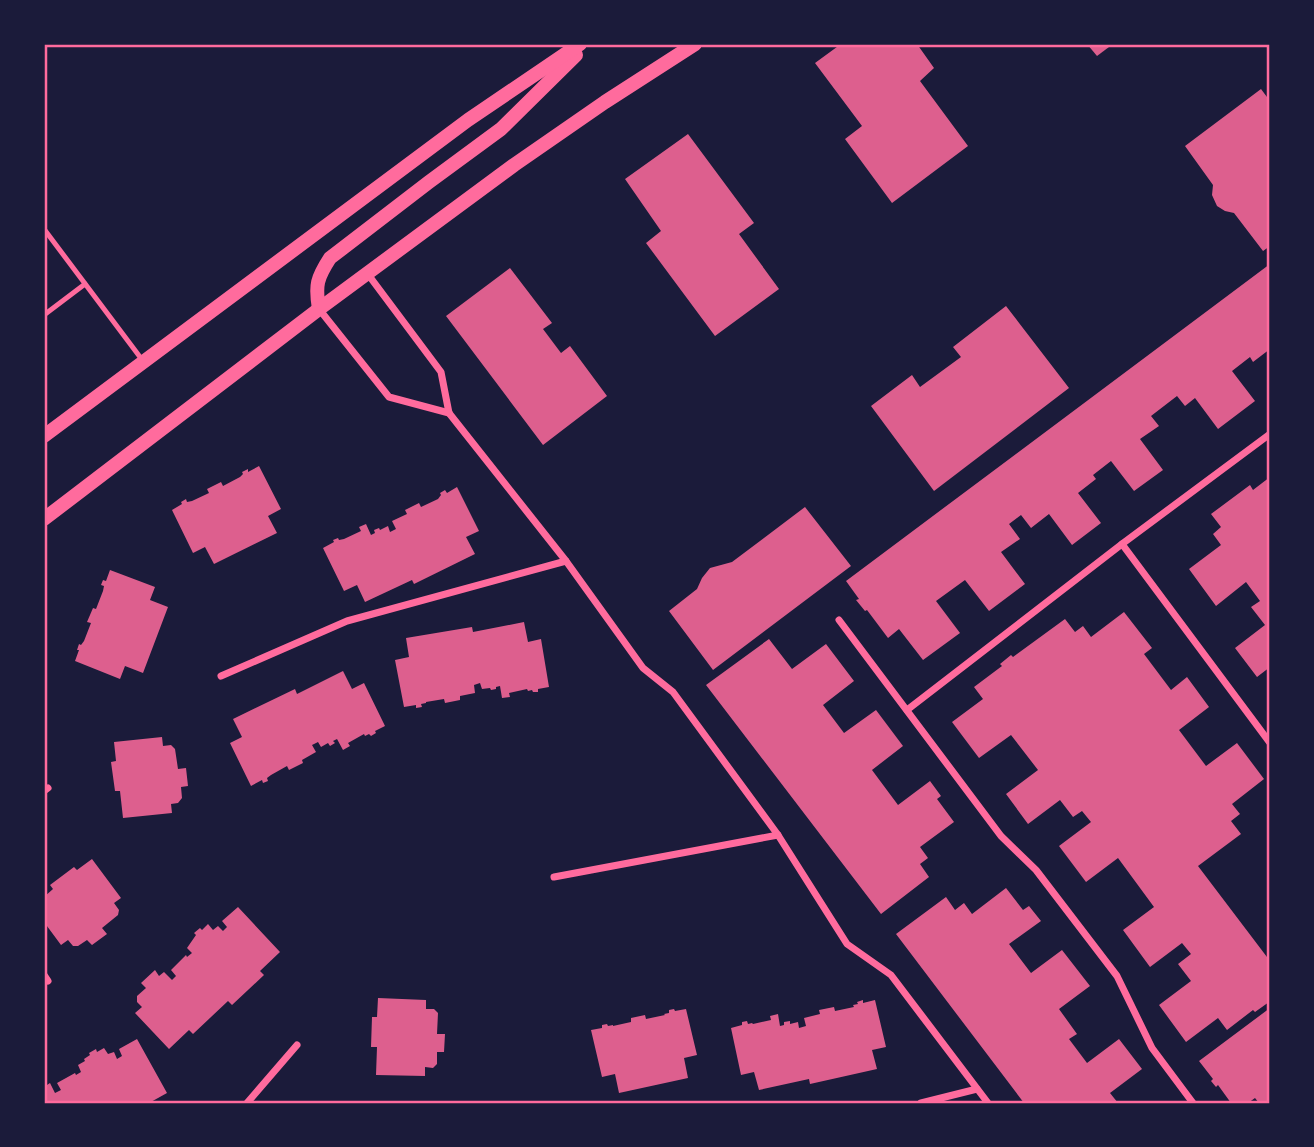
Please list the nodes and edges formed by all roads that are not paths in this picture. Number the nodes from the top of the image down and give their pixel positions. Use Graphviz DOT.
graph roads {
  1 [pos="580,44"];
  2 [pos="587,44"];
  3 [pos="695,44"];
  4 [pos="44,229"];
  5 [pos="367,273"];
  6 [pos="85,284"];
  7 [pos="319,309"];
  8 [pos="44,315"];
  9 [pos="144,361"];
  10 [pos="449,413"];
  11 [pos="1270,434"];
  12 [pos="44,436"];
  13 [pos="44,519"];
  14 [pos="1122,544"];
  15 [pos="566,561"];
  16 [pos="839,620"];
  17 [pos="221,676"];
  18 [pos="907,710"];
  19 [pos="1270,743"];
  20 [pos="778,835"];
  21 [pos="554,877"];
  22 [pos="297,1045"];
  23 [pos="977,1089"];
  24 [pos="247,1103"];
  25 [pos="921,1103"];
  26 [pos="988,1103"];
  27 [pos="1193,1103"];
  1 -- 9 [label="main road"];
  2 -- 7 [label="main road"];
  3 -- 5 [label="main road"];
  4 -- 6 [label="lane"];
  5 -- 7 [label="main road"];
  5 -- 10 [label="street"];
  6 -- 8 [label="lane"];
  6 -- 9 [label="lane"];
  7 -- 10 [label="street"];
  7 -- 13 [label="main road"];
  9 -- 12 [label="main road"];
  10 -- 15 [label="street"];
  11 -- 14 [label="street"];
  14 -- 18 [label="street"];
  14 -- 19 [label="street"];
  15 -- 17 [label="street"];
  15 -- 20 [label="street"];
  16 -- 18 [label="street"];
  18 -- 27 [label="street"];
  20 -- 21 [label="street"];
  20 -- 23 [label="street"];
  22 -- 24 [label="street"];
  23 -- 25 [label="street"];
  23 -- 26 [label="street"];
}
